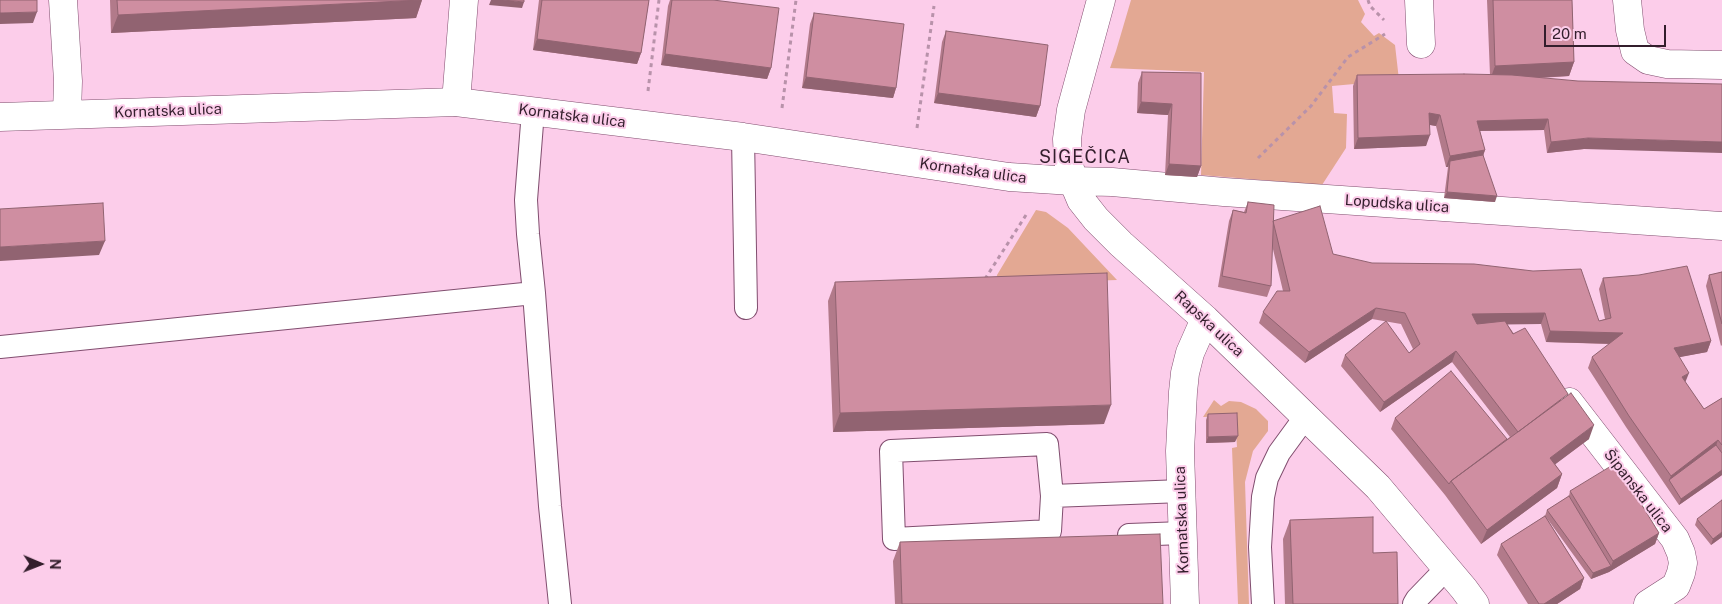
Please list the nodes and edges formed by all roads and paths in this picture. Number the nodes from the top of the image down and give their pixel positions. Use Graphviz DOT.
graph roads {
  1 [pos="63,0"];
  2 [pos="464,0"];
  3 [pos="659,0"];
  4 [pos="796,0"];
  5 [pos="1102,0"];
  6 [pos="1419,0"];
  7 [pos="1627,0"];
  8 [pos="934,6"];
  9 [pos="1388,32"];
  10 [pos="1421,44"];
  11 [pos="1722,65"];
  12 [pos="647,94"];
  13 [pos="456,102"];
  14 [pos="782,109"];
  15 [pos="533,111"];
  16 [pos="67,114"];
  17 [pos="0,116"];
  18 [pos="917,129"];
  19 [pos="743,137"];
  20 [pos="1073,181"];
  21 [pos="1224,192"];
  22 [pos="1026,214"];
  23 [pos="1722,226"];
  24 [pos="984,279"];
  25 [pos="534,292"];
  26 [pos="746,308"];
  27 [pos="1205,319"];
  28 [pos="0,347"];
  29 [pos="1556,385"];
  30 [pos="1306,416"];
  31 [pos="1182,491"];
  32 [pos="1052,496"];
  33 [pos="1183,533"];
  34 [pos="1104,536"];
  35 [pos="1446,569"];
  36 [pos="560,604"];
  37 [pos="1185,604"];
  38 [pos="1263,604"];
  39 [pos="1414,604"];
  40 [pos="1475,604"];
  41 [pos="1648,604"];
  1 -- 16 [label="street"];
  2 -- 13 [label="street"];
  3 -- 12 [label="path"];
  4 -- 14 [label="path"];
  5 -- 20 [label="street, Rapska ulica"];
  6 -- 10 [label="street"];
  7 -- 11 [label="street"];
  8 -- 18 [label="path"];
  9 -- 21 [label="path"];
  13 -- 15 [label="street, Kornatska ulica"];
  13 -- 16 [label="street, Kornatska ulica"];
  15 -- 19 [label="street, Kornatska ulica"];
  15 -- 25 [label="lane"];
  16 -- 17 [label="street, Kornatska ulica"];
  19 -- 20 [label="street, Kornatska ulica"];
  19 -- 26 [label="lane"];
  20 -- 21 [label="street, Lopudska ulica"];
  20 -- 27 [label="street, Rapska ulica"];
  21 -- 23 [label="street, Lopudska ulica"];
  22 -- 24 [label="path"];
  25 -- 28 [label="lane"];
  25 -- 36 [label="lane"];
  27 -- 30 [label="street, Rapska ulica"];
  27 -- 31 [label="street, Kornatska ulica"];
  29 -- 41 [label="street, Šipanska ulica"];
  30 -- 35 [label="street, Rapska ulica"];
  30 -- 38 [label="lane"];
  31 -- 32 [label="lane"];
  31 -- 33 [label="street, Kornatska ulica"];
  32 -- 32 [label="lane"];
  33 -- 34 [label="lane"];
  33 -- 37 [label="street, Kornatska ulica"];
  35 -- 39 [label="lane"];
  35 -- 40 [label="street, Rapska ulica"];
}
